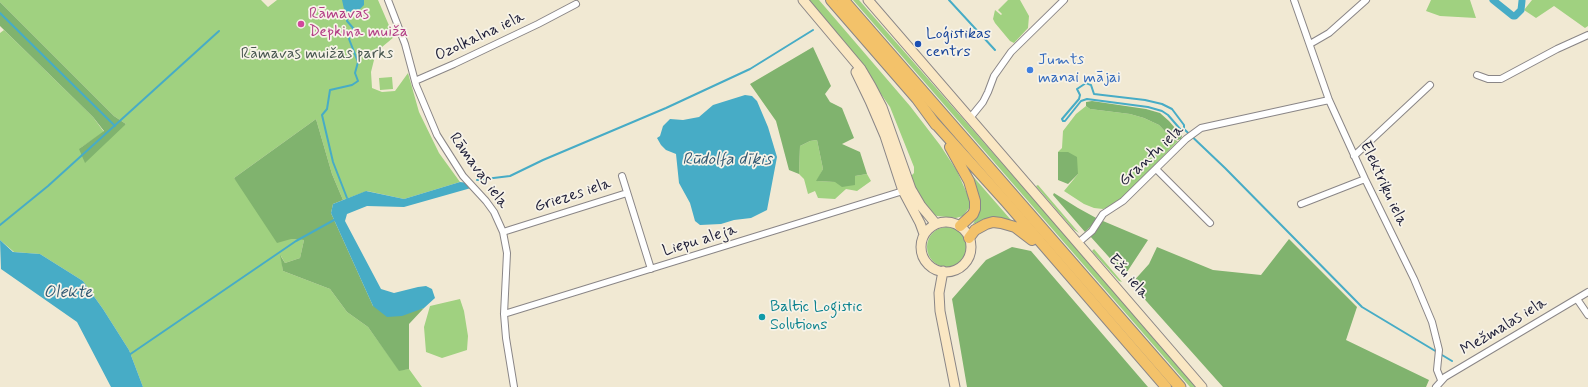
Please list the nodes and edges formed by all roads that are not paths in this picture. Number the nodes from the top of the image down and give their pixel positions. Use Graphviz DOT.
graph roads {
  1 [pos="388,0"];
  2 [pos="803,0"];
  3 [pos="831,0"];
  4 [pos="843,0"];
  5 [pos="868,0"];
  6 [pos="1064,0"];
  7 [pos="1294,0"];
  8 [pos="1366,0"];
  9 [pos="576,4"];
  10 [pos="1588,35"];
  11 [pos="1310,44"];
  12 [pos="849,56"];
  13 [pos="1477,75"];
  14 [pos="415,80"];
  15 [pos="1430,85"];
  16 [pos="1329,100"];
  17 [pos="970,118"];
  18 [pos="933,121"];
  19 [pos="1354,156"];
  20 [pos="1156,169"];
  21 [pos="622,176"];
  22 [pos="1364,179"];
  23 [pos="903,191"];
  24 [pos="627,193"];
  25 [pos="1301,204"];
  26 [pos="936,224"];
  27 [pos="1210,224"];
  28 [pos="960,226"];
  29 [pos="503,232"];
  30 [pos="924,234"];
  31 [pos="969,238"];
  32 [pos="1078,243"];
  33 [pos="1052,256"];
  34 [pos="651,269"];
  35 [pos="943,271"];
  36 [pos="1588,292"];
  37 [pos="1577,299"];
  38 [pos="504,314"];
  39 [pos="1588,315"];
  40 [pos="1441,380"];
  41 [pos="514,387"];
  42 [pos="955,387"];
  43 [pos="1166,387"];
  44 [pos="1180,387"];
  45 [pos="1202,387"];
  46 [pos="1436,387"];
  1 -- 14 [label="street, Rāmavas iela"];
  2 -- 12 [label="main road"];
  3 -- 18 [label="highway"];
  4 -- 44 [label="highway"];
  5 -- 17 [label="main road, Ežu iela"];
  6 -- 17 [label="street"];
  7 -- 11 [label="street, Elektriķu iela"];
  8 -- 11 [label="street"];
  9 -- 14 [label="street, Ozolkalna iela"];
  10 -- 13 [label="street"];
  11 -- 16 [label="street, Elektriķu iela"];
  12 -- 23 [label="main road"];
  12 -- 26 [label="main road"];
  14 -- 29 [label="street, Rāmavas iela"];
  15 -- 19 [label="street"];
  16 -- 19 [label="street, Elektriķu iela"];
  16 -- 20 [label="street, Grantu iela"];
  17 -- 32 [label="main road, Ežu iela"];
  18 -- 28 [label="highway"];
  18 -- 33 [label="highway"];
  19 -- 22 [label="street, Elektriķu iela"];
  20 -- 27 [label="street"];
  20 -- 32 [label="street, Grantu iela"];
  21 -- 24 [label="street, Griezes iela"];
  22 -- 25 [label="street"];
  22 -- 40 [label="street, Elektriķu iela"];
  23 -- 30 [label="main road"];
  23 -- 34 [label="street, Liepu aleja"];
  24 -- 29 [label="street, Griezes iela"];
  24 -- 34 [label="street, Griezes iela"];
  26 -- 28 [label="main road"];
  26 -- 30 [label="main road"];
  28 -- 31 [label="main road"];
  29 -- 38 [label="street, Rāmavas iela"];
  30 -- 35 [label="main road"];
  31 -- 33 [label="highway"];
  31 -- 35 [label="main road"];
  32 -- 45 [label="main road, Ežu iela"];
  33 -- 43 [label="highway"];
  34 -- 38 [label="street, Liepu aleja"];
  35 -- 42 [label="main road"];
  36 -- 37 [label="street, Mežmalas iela"];
  37 -- 39 [label="street"];
  37 -- 40 [label="street, Mežmalas iela"];
  38 -- 41 [label="street, Rāmavas iela"];
  40 -- 46 [label="street, Mežmalas iela"];
}
